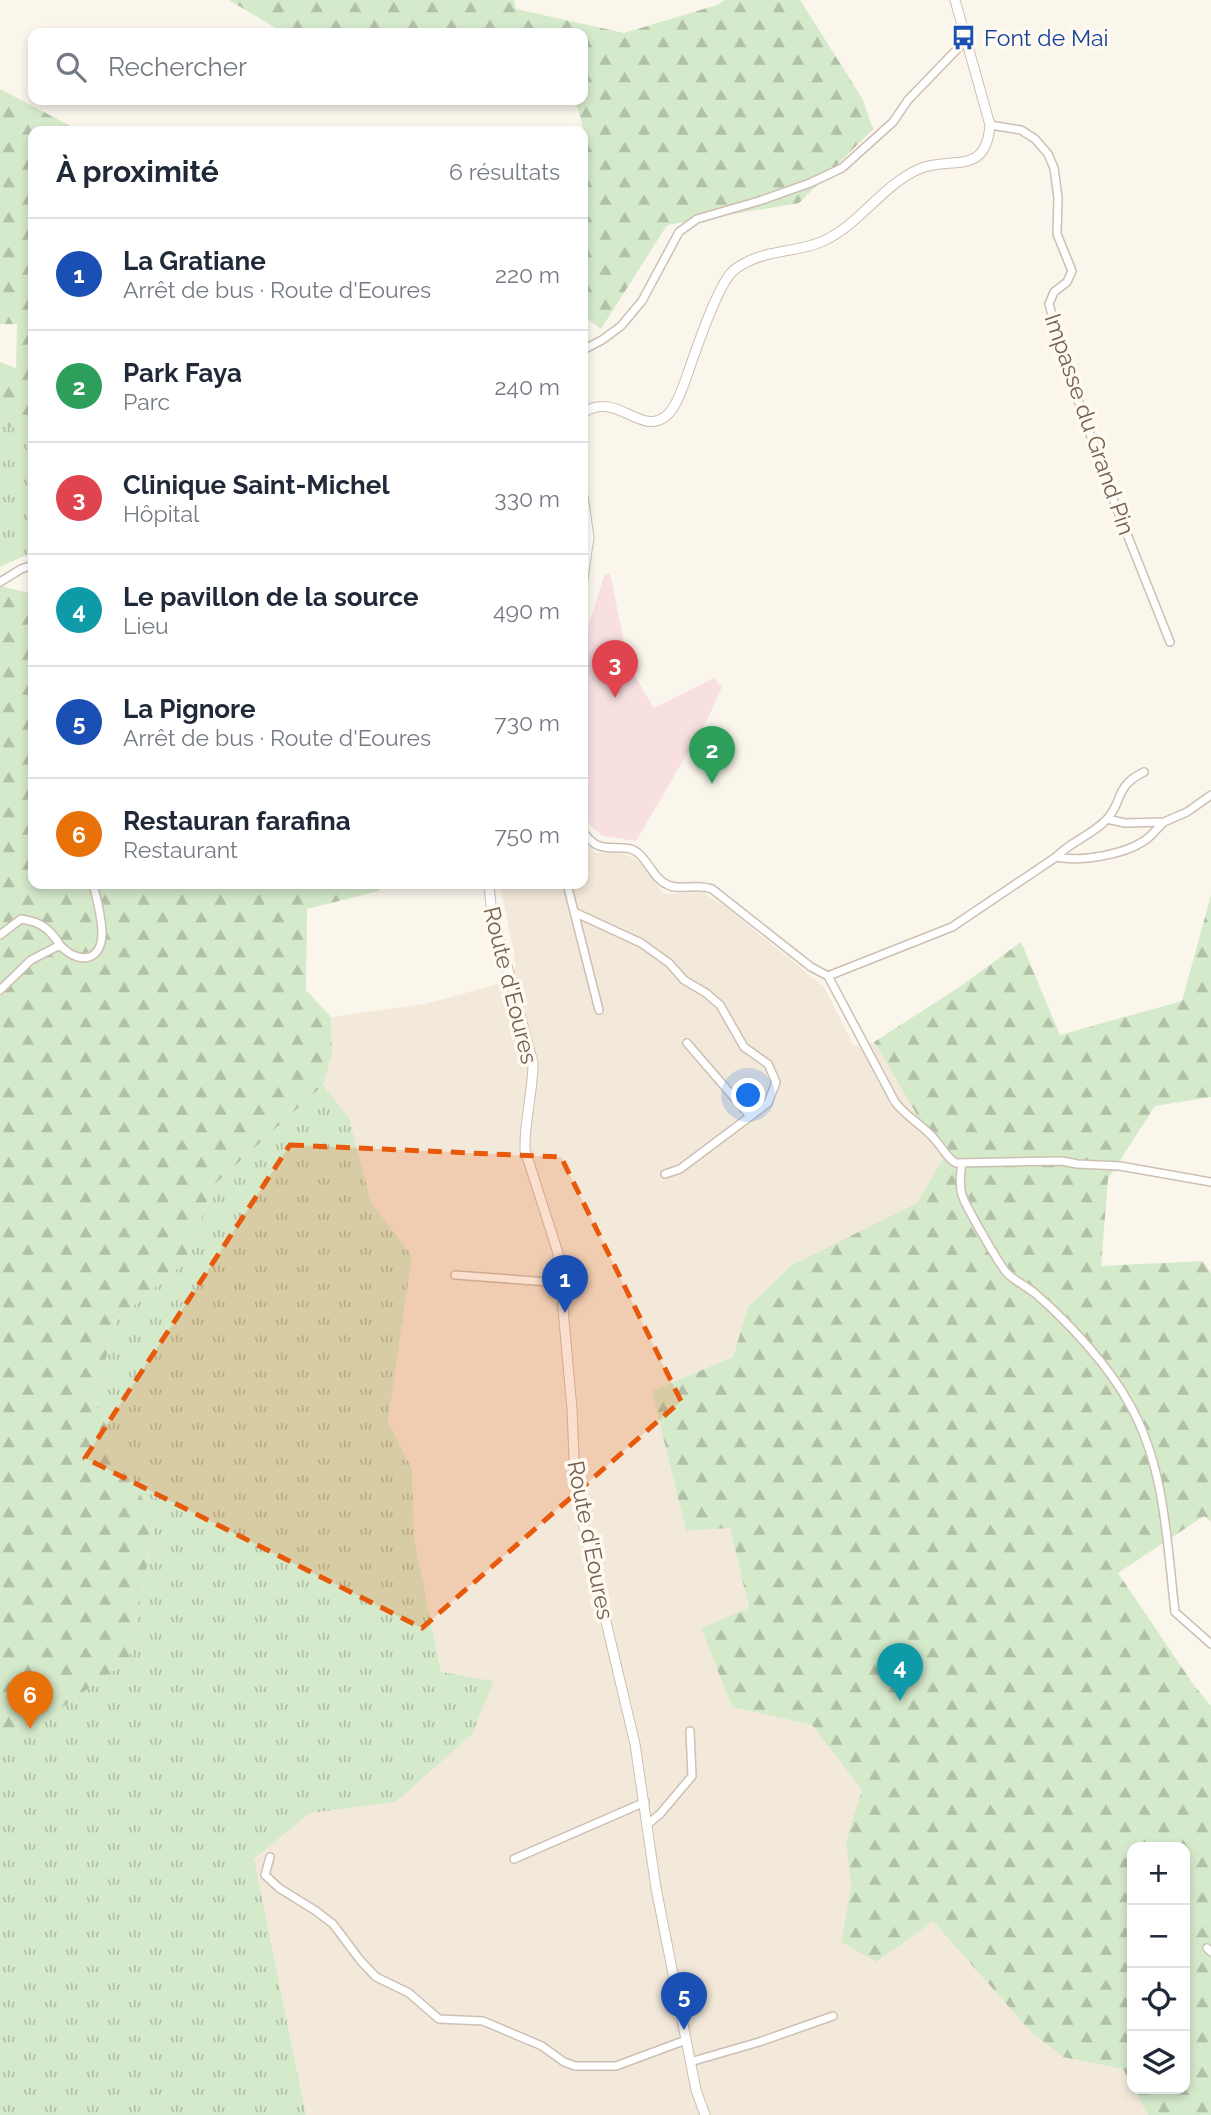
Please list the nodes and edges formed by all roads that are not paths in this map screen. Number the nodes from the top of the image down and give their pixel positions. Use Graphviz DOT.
graph roads {
  1 [pos="956,2"];
  2 [pos="965,41"];
  3 [pos="990,125"];
  4 [pos="588,347"];
  5 [pos="588,411"];
  6 [pos="28,567"];
  7 [pos="0,582"];
  8 [pos="1171,642"];
  9 [pos="1144,772"];
  10 [pos="1211,795"];
  11 [pos="1107,819"];
  12 [pos="1164,822"];
  13 [pos="588,837"];
  14 [pos="1056,857"];
  15 [pos="94,889"];
  16 [pos="489,889"];
  17 [pos="568,889"];
  18 [pos="574,912"];
  19 [pos="0,935"];
  20 [pos="61,944"];
  21 [pos="828,976"];
  22 [pos="0,990"];
  23 [pos="599,1010"];
  24 [pos="687,1043"];
  25 [pos="750,1116"];
  26 [pos="962,1163"];
  27 [pos="665,1174"];
  28 [pos="1211,1182"];
  29 [pos="455,1275"];
  30 [pos="562,1283"];
  31 [pos="1211,1644"];
  32 [pos="690,1731"];
  33 [pos="645,1802"];
  34 [pos="648,1824"];
  35 [pos="270,1857"];
  36 [pos="514,1859"];
  37 [pos="833,2015"];
  38 [pos="686,2040"];
  39 [pos="690,2062"];
  40 [pos="705,2115"];
  1 -- 2 [label="street"];
  2 -- 3 [label="street"];
  2 -- 4 [label="street"];
  3 -- 5 [label="street"];
  3 -- 8 [label="street, Impasse du Grand Pin"];
  6 -- 7 [label="street"];
  9 -- 11 [label="street"];
  10 -- 12 [label="street"];
  11 -- 12 [label="street"];
  11 -- 14 [label="street"];
  12 -- 14 [label="street"];
  13 -- 21 [label="street"];
  14 -- 21 [label="street"];
  15 -- 20 [label="street"];
  16 -- 30 [label="street, Route d'Eoures"];
  17 -- 18 [label="street"];
  18 -- 23 [label="street"];
  18 -- 25 [label="street"];
  19 -- 20 [label="street"];
  20 -- 22 [label="street"];
  21 -- 26 [label="street"];
  24 -- 25 [label="street"];
  25 -- 27 [label="street"];
  26 -- 28 [label="street"];
  26 -- 31 [label="street"];
  29 -- 30 [label="street"];
  30 -- 33 [label="street, Route d'Eoures"];
  32 -- 34 [label="street"];
  33 -- 34 [label="street, Route d'Eoures"];
  33 -- 36 [label="street"];
  34 -- 38 [label="street, Route d'Eoures"];
  35 -- 38 [label="street"];
  37 -- 39 [label="street"];
  38 -- 39 [label="street, Route d'Eoures"];
  39 -- 40 [label="street, Route d'Eoures"];
}
